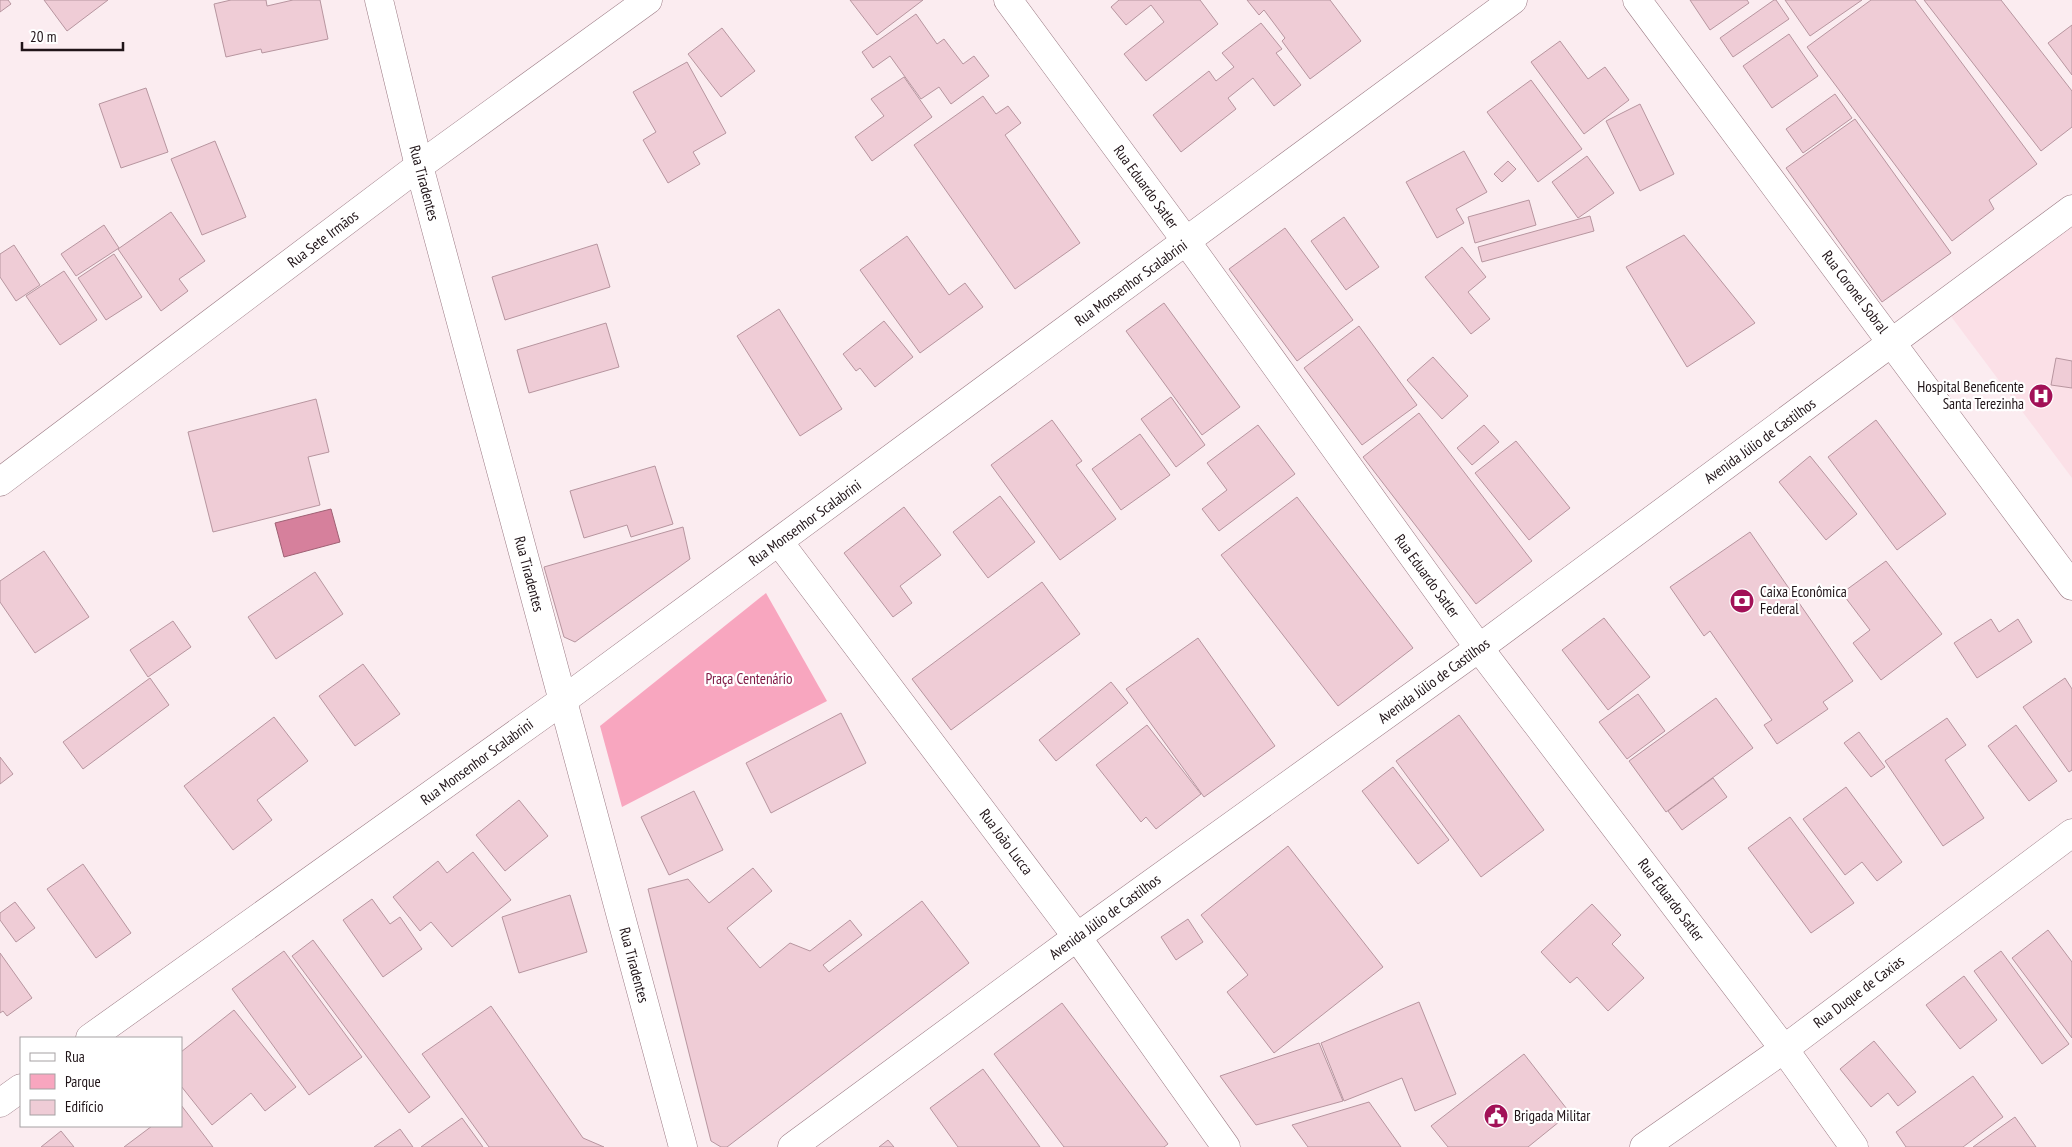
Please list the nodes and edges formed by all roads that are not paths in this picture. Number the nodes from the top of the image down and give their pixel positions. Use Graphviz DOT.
graph roads {
  1 [pos="380,0"];
  2 [pos="648,0"];
  3 [pos="1008,0"];
  4 [pos="1513,0"];
  5 [pos="1637,0"];
  6 [pos="420,166"];
  7 [pos="2072,210"];
  8 [pos="1186,242"];
  9 [pos="1893,343"];
  10 [pos="0,482"];
  11 [pos="779,542"];
  12 [pos="2072,586"];
  13 [pos="1479,648"];
  14 [pos="562,701"];
  15 [pos="2072,832"];
  16 [pos="1077,937"];
  17 [pos="91,1037"];
  18 [pos="1784,1049"];
  19 [pos="20,1089"];
  20 [pos="0,1103"];
  21 [pos="682,1147"];
  22 [pos="792,1147"];
  23 [pos="1226,1147"];
  24 [pos="1644,1147"];
  25 [pos="1854,1147"];
  1 -- 6 [label="street, Rua Tiradentes"];
  2 -- 6 [label="street, Rua Sete Irmãos"];
  3 -- 8 [label="street, Rua Eduardo Satler"];
  4 -- 8 [label="street, Rua Monsenhor Scalabrini"];
  5 -- 9 [label="street, Rua Coronel Sobral"];
  6 -- 10 [label="street, Rua Sete Irmãos"];
  6 -- 14 [label="street, Rua Tiradentes"];
  7 -- 9 [label="street, Avenida Júlio de Castilhos"];
  8 -- 11 [label="street, Rua Monsenhor Scalabrini"];
  8 -- 13 [label="street, Rua Eduardo Satler"];
  9 -- 12 [label="street, Rua Coronel Sobral"];
  9 -- 13 [label="street, Avenida Júlio de Castilhos"];
  11 -- 14 [label="street, Rua Monsenhor Scalabrini"];
  11 -- 16 [label="street, Rua João Lucca"];
  13 -- 16 [label="street, Avenida Júlio de Castilhos"];
  13 -- 18 [label="street, Rua Eduardo Satler"];
  14 -- 17 [label="street, Rua Monsenhor Scalabrini"];
  14 -- 21 [label="street, Rua Tiradentes"];
  15 -- 18 [label="street, Rua Duque de Caxias"];
  16 -- 22 [label="street, Avenida Júlio de Castilhos"];
  16 -- 23 [label="street, Rua João Lucca"];
  18 -- 24 [label="street, Rua Duque de Caxias"];
  18 -- 25 [label="street, Rua Eduardo Satler"];
  19 -- 20 [label="street"];
}
